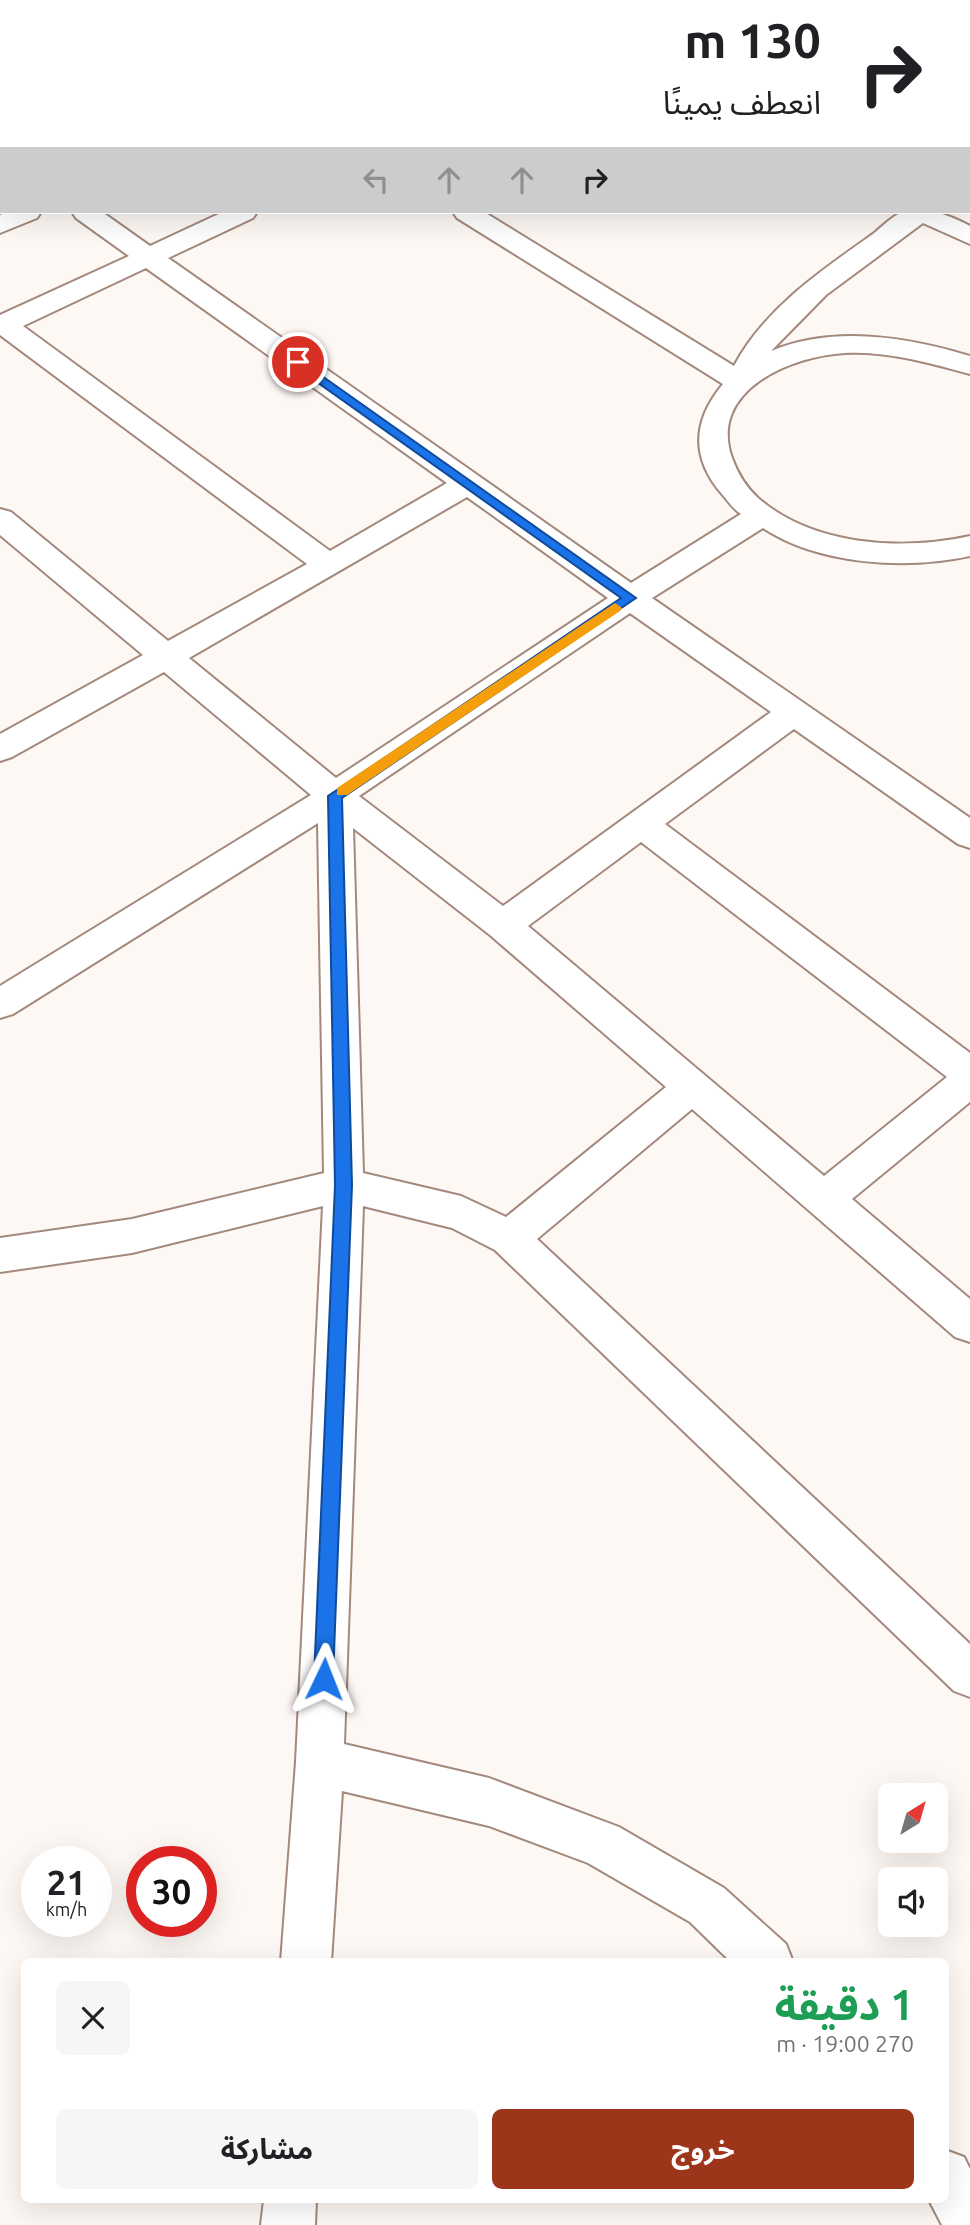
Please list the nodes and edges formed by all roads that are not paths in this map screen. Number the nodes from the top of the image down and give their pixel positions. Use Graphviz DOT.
graph roads {
  1 [pos="24,214"];
  2 [pos="88,214"];
  3 [pos="240,214"];
  4 [pos="469,214"];
  5 [pos="918,214"];
  6 [pos="925,214"];
  7 [pos="0,225"];
  8 [pos="970,236"];
  9 [pos="148,256"];
  10 [pos="2,325"];
  11 [pos="970,365"];
  12 [pos="740,382"];
  13 [pos="468,483"];
  14 [pos="762,514"];
  15 [pos="0,519"];
  16 [pos="970,546"];
  17 [pos="329,565"];
  18 [pos="630,598"];
  19 [pos="164,656"];
  20 [pos="794,712"];
  21 [pos="0,749"];
  22 [pos="335,796"];
  23 [pos="642,825"];
  24 [pos="970,835"];
  25 [pos="503,925"];
  26 [pos="0,1004"];
  27 [pos="970,1074"];
  28 [pos="970,1080"];
  29 [pos="693,1087"];
  30 [pos="344,1185"];
  31 [pos="824,1199"];
  32 [pos="509,1238"];
  33 [pos="0,1255"];
  34 [pos="970,1324"];
  35 [pos="970,1675"];
  36 [pos="320,1762"];
  37 [pos="306,1958"];
  38 [pos="764,1958"];
  39 [pos="949,2184"];
  40 [pos="290,2203"];
  41 [pos="970,2224"];
  42 [pos="288,2225"];
  1 -- 7 [label="street"];
  2 -- 9 [label="street"];
  3 -- 9 [label="street"];
  4 -- 12 [label="street"];
  5 -- 12 [label="street"];
  6 -- 8 [label="street"];
  9 -- 10 [label="street"];
  9 -- 13 [label="street"];
  10 -- 17 [label="street"];
  11 -- 12 [label="street"];
  12 -- 14 [label="street"];
  13 -- 17 [label="street"];
  13 -- 18 [label="street"];
  14 -- 16 [label="street"];
  14 -- 18 [label="street"];
  15 -- 19 [label="street"];
  17 -- 19 [label="street"];
  18 -- 20 [label="street"];
  18 -- 22 [label="street"];
  19 -- 21 [label="street"];
  19 -- 22 [label="street"];
  20 -- 23 [label="street"];
  20 -- 24 [label="street"];
  22 -- 25 [label="street"];
  22 -- 26 [label="street"];
  22 -- 30 [label="street"];
  23 -- 25 [label="street"];
  23 -- 27 [label="street"];
  25 -- 29 [label="street"];
  28 -- 31 [label="street"];
  29 -- 31 [label="street"];
  29 -- 32 [label="street"];
  30 -- 32 [label="street"];
  30 -- 33 [label="street"];
  30 -- 36 [label="street"];
  31 -- 34 [label="street"];
  32 -- 35 [label="street"];
  36 -- 37 [label="street"];
  36 -- 38 [label="street"];
  39 -- 41 [label="street"];
  40 -- 42 [label="street"];
}
